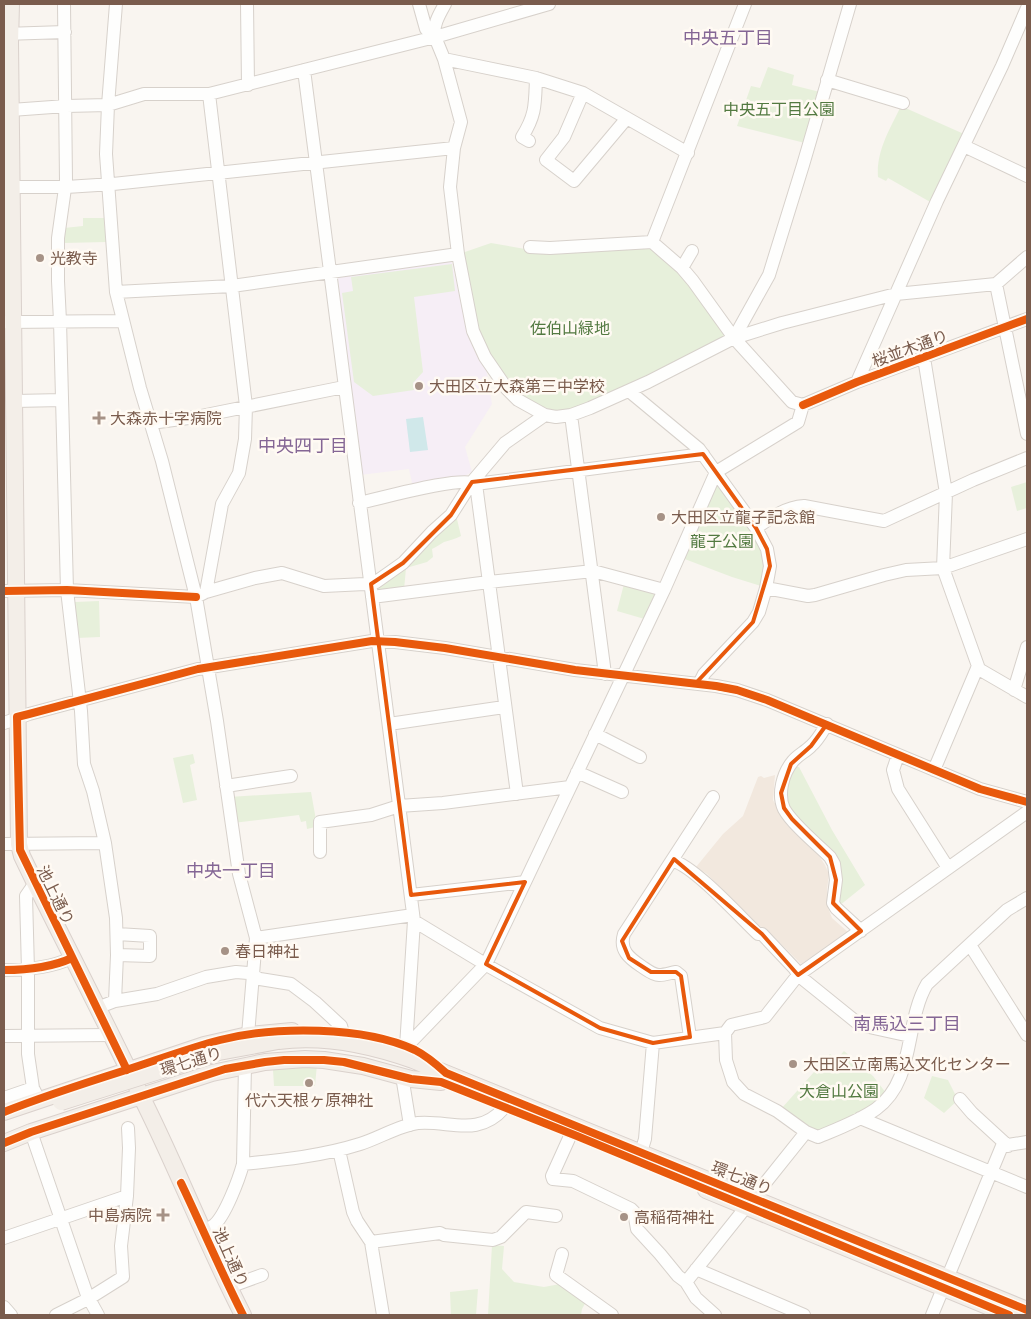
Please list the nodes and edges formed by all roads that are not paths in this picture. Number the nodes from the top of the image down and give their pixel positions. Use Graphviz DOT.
graph roads {
  1 [pos="11,4"];
  2 [pos="64,4"];
  3 [pos="116,4"];
  4 [pos="247,4"];
  5 [pos="419,4"];
  6 [pos="445,4"];
  7 [pos="549,4"];
  8 [pos="745,4"];
  9 [pos="850,4"];
  10 [pos="1027,8"];
  11 [pos="65,32"];
  12 [pos="7,34"];
  13 [pos="435,37"];
  14 [pos="444,59"];
  15 [pos="304,70"];
  16 [pos="536,78"];
  17 [pos="827,80"];
  18 [pos="248,85"];
  19 [pos="583,93"];
  20 [pos="209,94"];
  21 [pos="903,103"];
  22 [pos="108,105"];
  23 [pos="66,106"];
  24 [pos="10,110"];
  25 [pos="627,118"];
  26 [pos="530,141"];
  27 [pos="964,146"];
  28 [pos="454,148"];
  29 [pos="688,153"];
  30 [pos="315,164"];
  31 [pos="219,173"];
  32 [pos="1027,176"];
  33 [pos="108,184"];
  34 [pos="8,187"];
  35 [pos="66,187"];
  36 [pos="652,242"];
  37 [pos="530,247"];
  38 [pos="692,251"];
  39 [pos="458,254"];
  40 [pos="1027,257"];
  41 [pos="682,268"];
  42 [pos="330,273"];
  43 [pos="996,284"];
  44 [pos="232,286"];
  45 [pos="116,292"];
  46 [pos="896,294"];
  47 [pos="1027,319"];
  48 [pos="60,321"];
  49 [pos="123,321"];
  50 [pos="8,322"];
  51 [pos="1005,327"];
  52 [pos="734,338"];
  53 [pos="924,358"];
  54 [pos="857,382"];
  55 [pos="344,387"];
  56 [pos="629,391"];
  57 [pos="62,400"];
  58 [pos="15,401"];
  59 [pos="803,405"];
  60 [pos="246,406"];
  61 [pos="545,415"];
  62 [pos="571,415"];
  63 [pos="151,423"];
  64 [pos="1027,434"];
  65 [pos="702,454"];
  66 [pos="9,455"];
  67 [pos="1027,458"];
  68 [pos="579,470"];
  69 [pos="716,472"];
  70 [pos="474,483"];
  71 [pos="946,494"];
  72 [pos="359,503"];
  73 [pos="756,528"];
  74 [pos="1027,539"];
  75 [pos="943,568"];
  76 [pos="592,571"];
  77 [pos="489,582"];
  78 [pos="371,584"];
  79 [pos="766,588"];
  80 [pos="67,590"];
  81 [pos="664,590"];
  82 [pos="10,591"];
  83 [pos="201,594"];
  84 [pos="372,597"];
  85 [pos="379,641"];
  86 [pos="1027,647"];
  87 [pos="498,656"];
  88 [pos="207,668"];
  89 [pos="978,668"];
  90 [pos="605,674"];
  91 [pos="623,676"];
  92 [pos="699,684"];
  93 [pos="1014,690"];
  94 [pos="1027,697"];
  95 [pos="80,700"];
  96 [pos="504,707"];
  97 [pos="10,720"];
  98 [pos="388,724"];
  99 [pos="827,724"];
  100 [pos="595,734"];
  101 [pos="898,755"];
  102 [pos="640,756"];
  103 [pos="934,770"];
  104 [pos="577,772"];
  105 [pos="291,776"];
  106 [pos="226,786"];
  107 [pos="570,787"];
  108 [pos="622,792"];
  109 [pos="517,794"];
  110 [pos="713,797"];
  111 [pos="1027,802"];
  112 [pos="399,806"];
  113 [pos="1027,812"];
  114 [pos="105,843"];
  115 [pos="11,844"];
  116 [pos="320,852"];
  117 [pos="672,861"];
  118 [pos="948,868"];
  119 [pos="525,882"];
  120 [pos="35,883"];
  121 [pos="411,895"];
  122 [pos="1027,898"];
  123 [pos="414,918"];
  124 [pos="861,931"];
  125 [pos="117,934"];
  126 [pos="256,938"];
  127 [pos="970,945"];
  128 [pos="117,955"];
  129 [pos="72,958"];
  130 [pos="486,964"];
  131 [pos="4,970"];
  132 [pos="28,970"];
  133 [pos="253,975"];
  134 [pos="798,975"];
  135 [pos="115,1001"];
  136 [pos="97,1008"];
  137 [pos="344,1033"];
  138 [pos="725,1033"];
  139 [pos="28,1035"];
  140 [pos="248,1035"];
  141 [pos="1027,1035"];
  142 [pos="4,1036"];
  143 [pos="111,1036"];
  144 [pos="910,1036"];
  145 [pos="690,1037"];
  146 [pos="213,1042"];
  147 [pos="653,1043"];
  148 [pos="279,1045"];
  149 [pos="409,1053"];
  150 [pos="170,1056"];
  151 [pos="245,1065"];
  152 [pos="127,1070"];
  153 [pos="221,1070"];
  154 [pos="402,1076"];
  155 [pos="443,1077"];
  156 [pos="179,1084"];
  157 [pos="35,1094"];
  158 [pos="141,1097"];
  159 [pos="4,1098"];
  160 [pos="960,1099"];
  161 [pos="62,1107"];
  162 [pos="504,1108"];
  163 [pos="4,1112"];
  164 [pos="860,1118"];
  165 [pos="4,1122"];
  166 [pos="410,1126"];
  167 [pos="128,1128"];
  168 [pos="31,1132"];
  169 [pos="806,1132"];
  170 [pos="4,1133"];
  171 [pos="571,1134"];
  172 [pos="1027,1142"];
  173 [pos="4,1144"];
  174 [pos="1008,1146"];
  175 [pos="339,1150"];
  176 [pos="641,1152"];
  177 [pos="243,1164"];
  178 [pos="991,1172"];
  179 [pos="1027,1187"];
  180 [pos="127,1196"];
  181 [pos="750,1203"];
  182 [pos="556,1216"];
  183 [pos="60,1219"];
  184 [pos="204,1231"];
  185 [pos="4,1238"];
  186 [pos="371,1242"];
  187 [pos="562,1254"];
  188 [pos="696,1269"];
  189 [pos="262,1275"];
  190 [pos="686,1282"];
  191 [pos="946,1284"];
  192 [pos="228,1287"];
  193 [pos="88,1299"];
  194 [pos="4,1307"];
  195 [pos="1027,1310"];
  196 [pos="11,1315"];
  197 [pos="56,1315"];
  198 [pos="98,1315"];
  199 [pos="243,1315"];
  200 [pos="383,1315"];
  201 [pos="612,1315"];
  202 [pos="715,1315"];
  203 [pos="804,1315"];
  204 [pos="932,1315"];
  205 [pos="1009,1315"];
  1 -- 12 [label="main road, 池上通り"];
  2 -- 11 [label="street"];
  3 -- 22 [label="street"];
  4 -- 18 [label="street"];
  5 -- 13 [label="street"];
  6 -- 13 [label="street"];
  7 -- 13 [label="street"];
  8 -- 29 [label="street"];
  9 -- 17 [label="street"];
  10 -- 27 [label="street"];
  11 -- 12 [label="street"];
  11 -- 23 [label="street"];
  12 -- 24 [label="main road, 池上通り"];
  13 -- 14 [label="street"];
  13 -- 15 [label="street"];
  14 -- 16 [label="street"];
  14 -- 28 [label="street"];
  15 -- 18 [label="street"];
  15 -- 30 [label="street"];
  16 -- 19 [label="street"];
  16 -- 26 [label="street"];
  17 -- 21 [label="street"];
  17 -- 52 [label="street"];
  18 -- 20 [label="street"];
  19 -- 25 [label="street"];
  19 -- 25 [label="street"];
  20 -- 22 [label="street"];
  20 -- 31 [label="street"];
  22 -- 23 [label="street"];
  22 -- 33 [label="street"];
  23 -- 24 [label="street"];
  23 -- 35 [label="street"];
  24 -- 34 [label="main road, 池上通り"];
  25 -- 29 [label="street"];
  27 -- 32 [label="street"];
  27 -- 46 [label="street"];
  28 -- 30 [label="street"];
  28 -- 39 [label="street"];
  29 -- 36 [label="street"];
  30 -- 31 [label="street"];
  30 -- 42 [label="street"];
  31 -- 33 [label="street"];
  31 -- 44 [label="street"];
  33 -- 35 [label="street"];
  33 -- 45 [label="street"];
  34 -- 35 [label="street"];
  34 -- 50 [label="main road, 池上通り"];
  35 -- 48 [label="street"];
  36 -- 37 [label="street"];
  36 -- 41 [label="street"];
  38 -- 41 [label="street"];
  39 -- 42 [label="street"];
  39 -- 61 [label="street"];
  40 -- 43 [label="street"];
  41 -- 52 [label="street"];
  42 -- 44 [label="street"];
  42 -- 55 [label="street"];
  43 -- 46 [label="street"];
  43 -- 51 [label="street"];
  44 -- 45 [label="street"];
  44 -- 60 [label="street"];
  45 -- 49 [label="street"];
  46 -- 52 [label="street"];
  46 -- 54 [label="street"];
  47 -- 51 [label="street, 桜並木通り"];
  48 -- 49 [label="street"];
  48 -- 50 [label="street"];
  48 -- 57 [label="street"];
  49 -- 63 [label="street"];
  50 -- 58 [label="main road, 池上通り"];
  51 -- 53 [label="street, 桜並木通り"];
  51 -- 64 [label="street"];
  52 -- 56 [label="street"];
  52 -- 59 [label="street"];
  53 -- 54 [label="street, 桜並木通り"];
  53 -- 71 [label="street"];
  54 -- 59 [label="street, 桜並木通り"];
  55 -- 60 [label="street"];
  55 -- 72 [label="street"];
  56 -- 62 [label="street"];
  56 -- 65 [label="street"];
  57 -- 58 [label="street"];
  57 -- 80 [label="street"];
  58 -- 66 [label="main road, 池上通り"];
  59 -- 69 [label="street"];
  60 -- 63 [label="street"];
  60 -- 83 [label="street"];
  61 -- 62 [label="street"];
  61 -- 70 [label="street"];
  62 -- 68 [label="street"];
  63 -- 83 [label="street"];
  65 -- 68 [label="street"];
  65 -- 69 [label="street"];
  66 -- 82 [label="main road, 池上通り"];
  67 -- 71 [label="street"];
  68 -- 70 [label="street"];
  68 -- 76 [label="street"];
  69 -- 73 [label="street"];
  69 -- 81 [label="street"];
  70 -- 72 [label="street"];
  70 -- 77 [label="street"];
  70 -- 78 [label="street"];
  71 -- 73 [label="street"];
  71 -- 75 [label="street"];
  72 -- 78 [label="street"];
  73 -- 79 [label="street"];
  74 -- 75 [label="street"];
  75 -- 79 [label="street"];
  75 -- 89 [label="street"];
  76 -- 77 [label="street"];
  76 -- 81 [label="street"];
  76 -- 90 [label="street"];
  77 -- 84 [label="street"];
  77 -- 87 [label="street"];
  78 -- 83 [label="street"];
  78 -- 84 [label="street"];
  79 -- 92 [label="street"];
  80 -- 82 [label="street"];
  80 -- 83 [label="street"];
  80 -- 95 [label="street"];
  81 -- 91 [label="street"];
  82 -- 97 [label="main road, 池上通り"];
  83 -- 88 [label="street"];
  84 -- 85 [label="street"];
  85 -- 87 [label="street"];
  85 -- 88 [label="street"];
  85 -- 98 [label="street"];
  86 -- 93 [label="street"];
  87 -- 90 [label="street"];
  87 -- 96 [label="street"];
  88 -- 95 [label="street"];
  88 -- 106 [label="street"];
  89 -- 93 [label="street"];
  89 -- 103 [label="street"];
  90 -- 91 [label="street"];
  91 -- 92 [label="street"];
  91 -- 100 [label="street"];
  92 -- 99 [label="street"];
  93 -- 94 [label="street"];
  95 -- 97 [label="street"];
  95 -- 114 [label="street"];
  96 -- 98 [label="street"];
  96 -- 109 [label="street"];
  97 -- 115 [label="main road, 池上通り"];
  98 -- 112 [label="street"];
  99 -- 101 [label="street"];
  99 -- 124 [label="street"];
  100 -- 102 [label="street"];
  100 -- 104 [label="street"];
  101 -- 103 [label="street"];
  101 -- 118 [label="street"];
  103 -- 111 [label="street"];
  104 -- 107 [label="street"];
  104 -- 108 [label="street"];
  105 -- 106 [label="street"];
  106 -- 126 [label="street"];
  107 -- 109 [label="street"];
  107 -- 119 [label="street"];
  109 -- 112 [label="street"];
  110 -- 117 [label="street"];
  112 -- 116 [label="street"];
  112 -- 121 [label="street"];
  113 -- 118 [label="street"];
  114 -- 115 [label="street"];
  114 -- 125 [label="street"];
  115 -- 120 [label="main road, 池上通り"];
  117 -- 134 [label="street"];
  117 -- 145 [label="street"];
  118 -- 124 [label="street"];
  119 -- 121 [label="street"];
  119 -- 130 [label="street"];
  120 -- 129 [label="main road, 池上通り"];
  120 -- 132 [label="street"];
  121 -- 123 [label="street"];
  122 -- 127 [label="street"];
  123 -- 126 [label="street"];
  123 -- 130 [label="street"];
  123 -- 149 [label="street"];
  124 -- 134 [label="street"];
  125 -- 128 [label="street"];
  125 -- 128 [label="street"];
  126 -- 133 [label="street"];
  127 -- 141 [label="street"];
  127 -- 144 [label="street"];
  128 -- 135 [label="street"];
  129 -- 132 [label="street"];
  129 -- 136 [label="main road, 池上通り"];
  130 -- 147 [label="street"];
  130 -- 149 [label="street"];
  131 -- 132 [label="street"];
  132 -- 139 [label="street"];
  133 -- 135 [label="street"];
  133 -- 137 [label="street"];
  133 -- 140 [label="street"];
  134 -- 138 [label="street"];
  134 -- 144 [label="street"];
  135 -- 136 [label="street"];
  136 -- 143 [label="main road, 池上通り"];
  137 -- 140 [label="main road"];
  137 -- 149 [label="main road"];
  138 -- 145 [label="street"];
  138 -- 169 [label="street"];
  139 -- 142 [label="street"];
  139 -- 143 [label="street"];
  139 -- 157 [label="street"];
  140 -- 146 [label="main road"];
  143 -- 152 [label="main road, 池上通り"];
  144 -- 164 [label="street"];
  145 -- 147 [label="street"];
  146 -- 150 [label="main road"];
  146 -- 153 [label="street"];
  147 -- 176 [label="street"];
  148 -- 149 [label="main road, 環七通り"];
  148 -- 155 [label="main road, 環七通り"];
  148 -- 161 [label="main road, 環七通り"];
  149 -- 155 [label="main road"];
  150 -- 152 [label="main road"];
  150 -- 156 [label="street"];
  151 -- 153 [label="main road"];
  151 -- 154 [label="main road"];
  151 -- 177 [label="street"];
  152 -- 157 [label="main road"];
  152 -- 158 [label="main road, 池上通り"];
  153 -- 156 [label="main road"];
  154 -- 155 [label="main road"];
  154 -- 166 [label="street"];
  155 -- 162 [label="main road, 環七通り"];
  155 -- 176 [label="main road, 環七通り"];
  156 -- 158 [label="main road"];
  157 -- 159 [label="street"];
  157 -- 163 [label="main road"];
  158 -- 168 [label="main road"];
  158 -- 184 [label="main road, 池上通り"];
  160 -- 174 [label="street"];
  161 -- 165 [label="main road, 環七通り"];
  161 -- 170 [label="main road, 環七通り"];
  162 -- 166 [label="street"];
  162 -- 171 [label="main road, 環七通り"];
  164 -- 169 [label="street"];
  164 -- 178 [label="street"];
  166 -- 175 [label="street"];
  167 -- 180 [label="street"];
  168 -- 173 [label="main road"];
  168 -- 183 [label="street"];
  169 -- 181 [label="street"];
  171 -- 181 [label="main road, 環七通り"];
  171 -- 190 [label="street"];
  172 -- 174 [label="street"];
  174 -- 178 [label="street"];
  175 -- 177 [label="street"];
  175 -- 186 [label="street"];
  176 -- 181 [label="main road, 環七通り"];
  177 -- 184 [label="street"];
  178 -- 179 [label="street"];
  178 -- 191 [label="street"];
  180 -- 183 [label="street"];
  180 -- 193 [label="street"];
  181 -- 188 [label="street"];
  181 -- 191 [label="main road, 環七通り"];
  182 -- 186 [label="street"];
  183 -- 185 [label="street"];
  183 -- 193 [label="street"];
  184 -- 192 [label="main road, 池上通り"];
  186 -- 200 [label="street"];
  187 -- 201 [label="street"];
  188 -- 190 [label="street"];
  188 -- 203 [label="street"];
  189 -- 192 [label="street"];
  190 -- 202 [label="street"];
  191 -- 195 [label="main road, 環七通り"];
  191 -- 204 [label="street"];
  191 -- 205 [label="main road, 環七通り"];
  192 -- 199 [label="main road, 池上通り"];
  193 -- 197 [label="street"];
  193 -- 198 [label="street"];
  194 -- 196 [label="street"];
}
